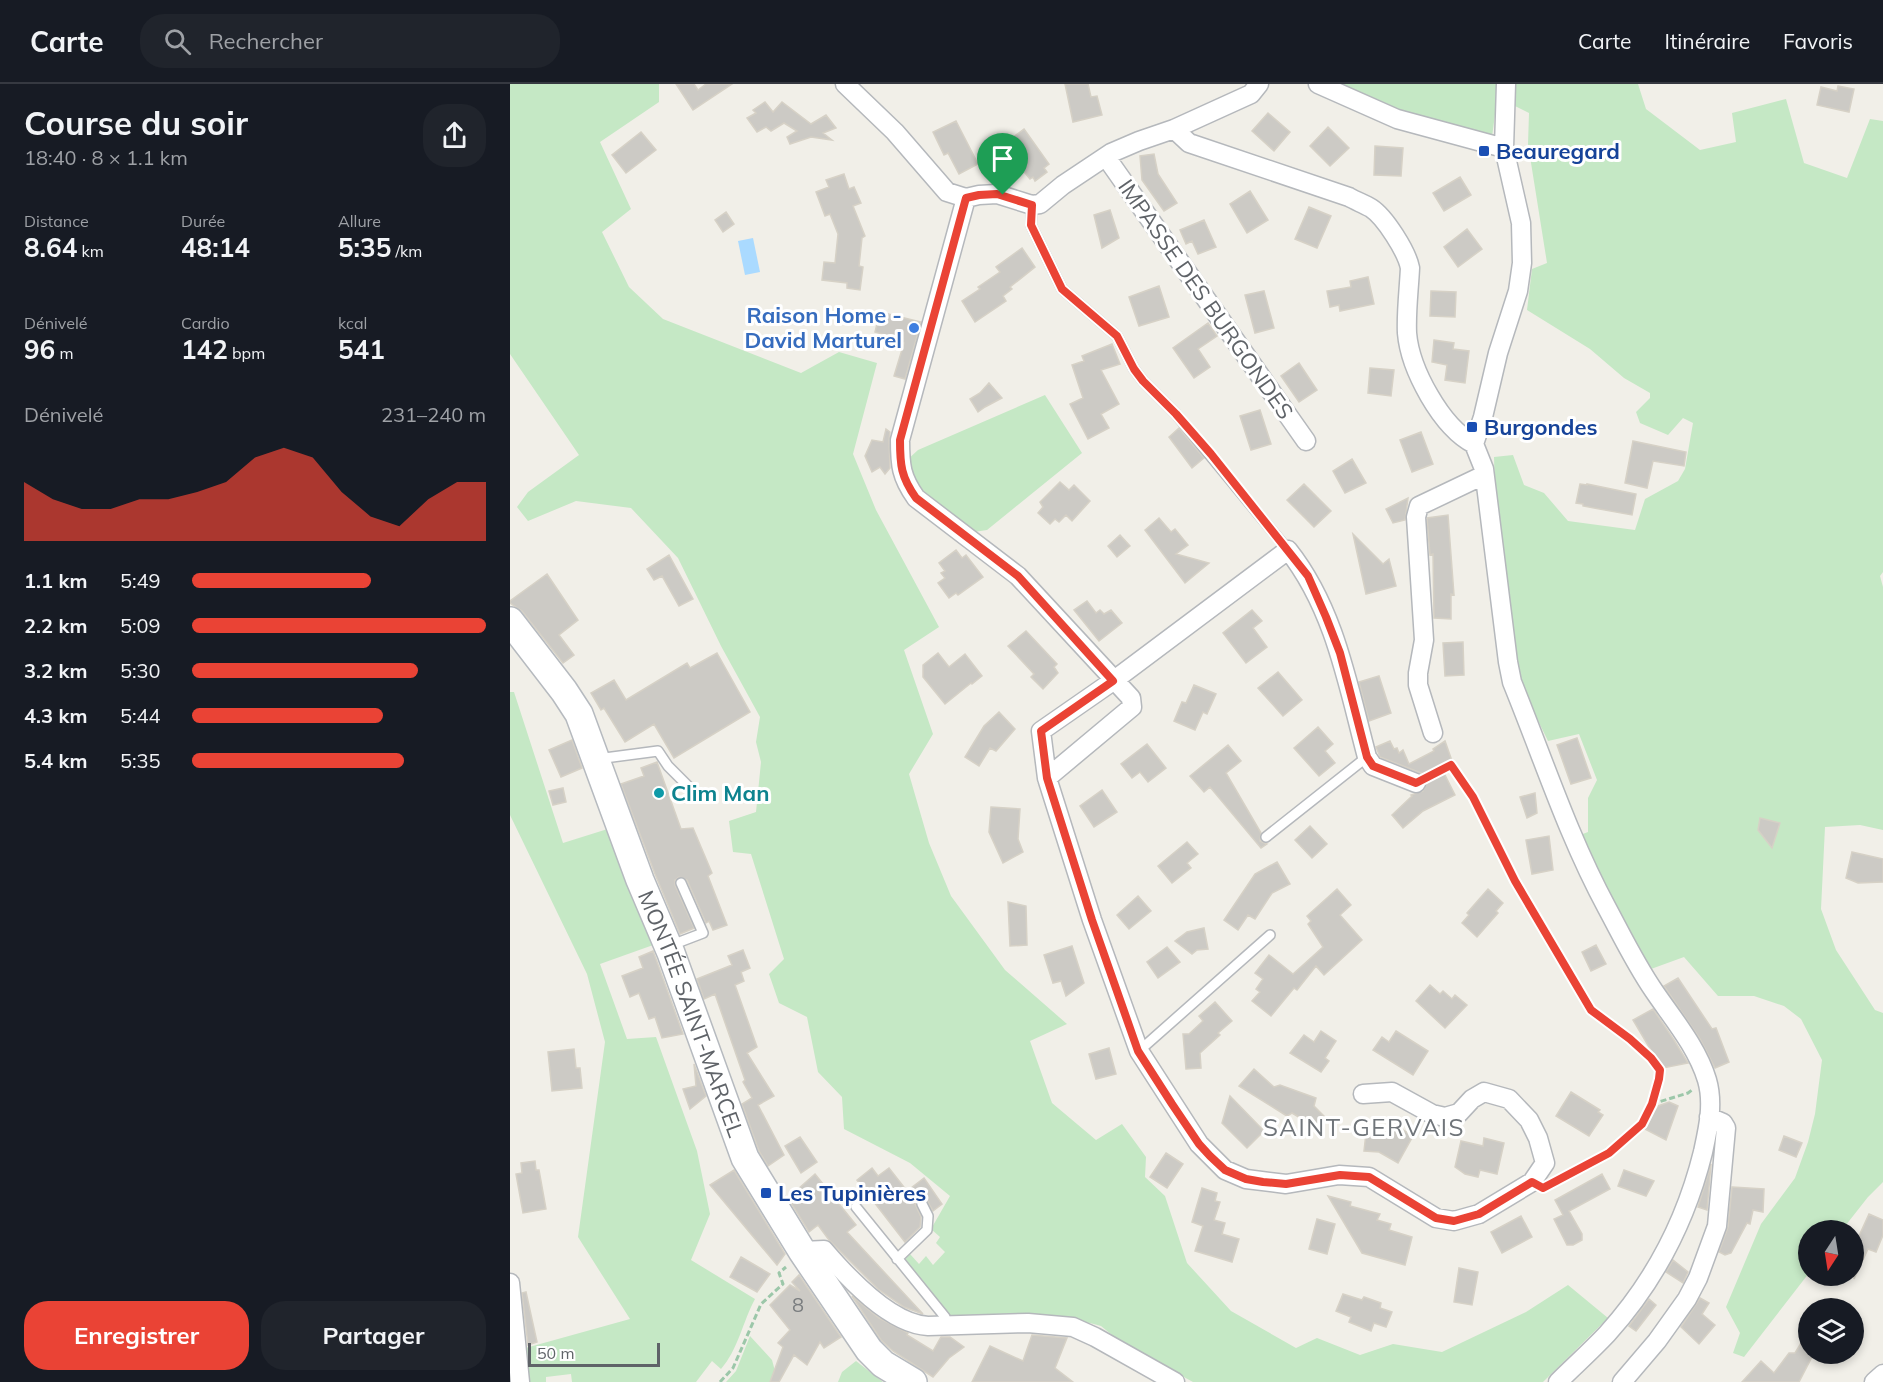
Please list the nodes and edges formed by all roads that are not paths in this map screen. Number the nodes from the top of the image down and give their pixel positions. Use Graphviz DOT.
graph roads {
  1 [pos="845,84"];
  2 [pos="1259,84"];
  3 [pos="1318,84"];
  4 [pos="1506,84"];
  5 [pos="1174,129"];
  6 [pos="1504,148"];
  7 [pos="1106,157"];
  8 [pos="966,198"];
  9 [pos="1032,205"];
  10 [pos="1306,441"];
  11 [pos="1474,444"];
  12 [pos="1484,475"];
  13 [pos="1288,550"];
  14 [pos="510,621"];
  15 [pos="1113,681"];
  16 [pos="1433,734"];
  17 [pos="1367,757"];
  18 [pos="596,759"];
  19 [pos="1047,778"];
  20 [pos="1416,783"];
  21 [pos="700,798"];
  22 [pos="1266,837"];
  23 [pos="681,883"];
  24 [pos="1270,935"];
  25 [pos="668,947"];
  26 [pos="1138,1051"];
  27 [pos="1363,1094"];
  28 [pos="1709,1117"];
  29 [pos="922,1204"];
  30 [pos="856,1207"];
  31 [pos="802,1251"];
  32 [pos="897,1259"];
  33 [pos="510,1283"];
  34 [pos="947,1325"];
  35 [pos="1883,1374"];
  36 [pos="520,1382"];
  37 [pos="913,1382"];
  38 [pos="1175,1382"];
  39 [pos="1558,1382"];
  40 [pos="1622,1382"];
  41 [pos="1874,1382"];
  1 -- 8 [label="street"];
  2 -- 5 [label="street"];
  3 -- 6 [label="street"];
  4 -- 6 [label="street"];
  5 -- 7 [label="street"];
  5 -- 11 [label="street"];
  6 -- 11 [label="street"];
  7 -- 9 [label="street"];
  7 -- 10 [label="street, IMPASSE DES BURGONDES"];
  8 -- 9 [label="street"];
  8 -- 15 [label="street"];
  9 -- 13 [label="lane"];
  11 -- 12 [label="street"];
  12 -- 16 [label="street"];
  12 -- 28 [label="street"];
  13 -- 15 [label="street"];
  13 -- 17 [label="street"];
  14 -- 18 [label="main road, MONTÉE SAINT-MARCEL"];
  15 -- 19 [label="street"];
  15 -- 19 [label="street"];
  17 -- 20 [label="street"];
  17 -- 22 [label="lane"];
  18 -- 21 [label="lane"];
  18 -- 25 [label="main road, MONTÉE SAINT-MARCEL"];
  19 -- 26 [label="street"];
  23 -- 25 [label="lane"];
  24 -- 26 [label="lane"];
  25 -- 31 [label="main road, MONTÉE SAINT-MARCEL"];
  26 -- 27 [label="street"];
  28 -- 39 [label="street"];
  28 -- 40 [label="street"];
  29 -- 32 [label="lane"];
  30 -- 32 [label="lane"];
  31 -- 34 [label="street"];
  31 -- 37 [label="main road, MONTÉE SAINT-MARCEL"];
  32 -- 34 [label="lane"];
  33 -- 36 [label="street"];
  34 -- 38 [label="street"];
  35 -- 41 [label="street"];
}
